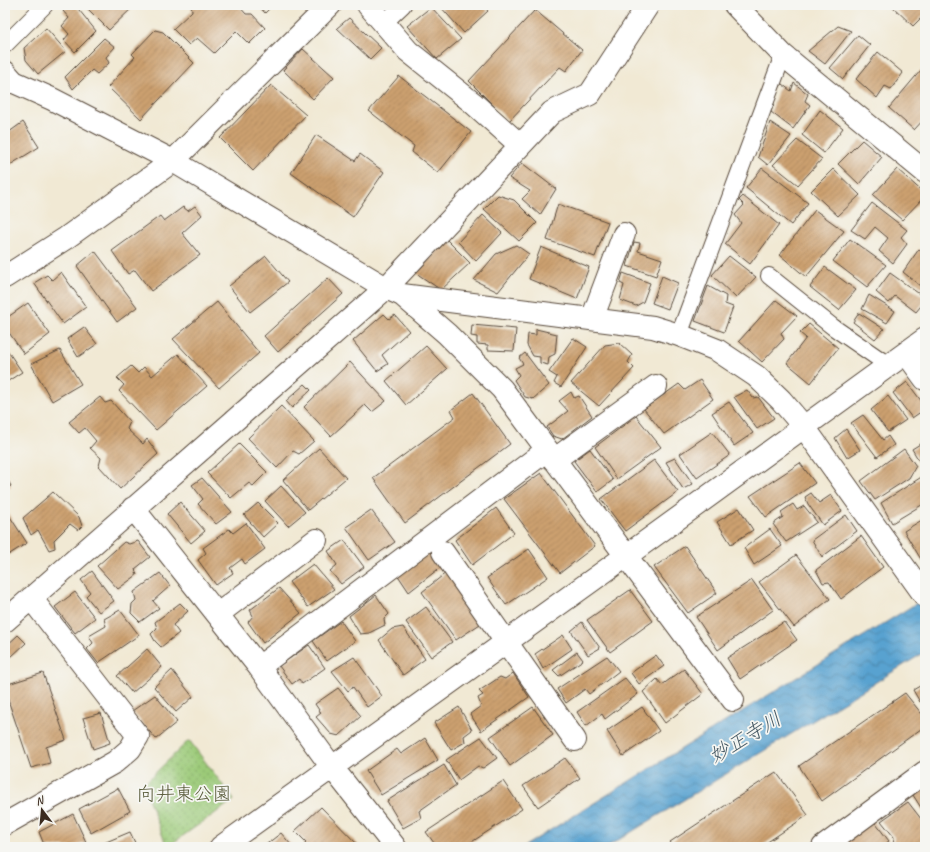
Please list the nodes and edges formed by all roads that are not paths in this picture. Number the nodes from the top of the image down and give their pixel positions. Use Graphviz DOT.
graph roads {
  1 [pos="46,5"];
  2 [pos="330,5"];
  3 [pos="368,5"];
  4 [pos="403,5"];
  5 [pos="648,5"];
  6 [pos="745,9"];
  7 [pos="384,23"];
  8 [pos="5,45"];
  9 [pos="782,55"];
  10 [pos="5,72"];
  11 [pos="520,145"];
  12 [pos="173,161"];
  13 [pos="925,172"];
  14 [pos="624,234"];
  15 [pos="769,276"];
  16 [pos="5,277"];
  17 [pos="394,291"];
  18 [pos="592,319"];
  19 [pos="679,335"];
  20 [pos="925,339"];
  21 [pos="897,359"];
  22 [pos="925,379"];
  23 [pos="656,386"];
  24 [pos="804,427"];
  25 [pos="551,455"];
  26 [pos="133,508"];
  27 [pos="316,540"];
  28 [pos="443,552"];
  29 [pos="626,556"];
  30 [pos="925,596"];
  31 [pos="31,598"];
  32 [pos="218,614"];
  33 [pos="5,621"];
  34 [pos="507,641"];
  35 [pos="259,667"];
  36 [pos="733,700"];
  37 [pos="575,740"];
  38 [pos="331,766"];
  39 [pos="925,772"];
  40 [pos="5,824"];
  41 [pos="220,847"];
  42 [pos="394,847"];
  43 [pos="823,847"];
  1 -- 8 [label="lane"];
  2 -- 12 [label="street"];
  3 -- 7 [label="street"];
  4 -- 7 [label="lane"];
  5 -- 11 [label="street"];
  6 -- 9 [label="street"];
  7 -- 11 [label="street"];
  9 -- 13 [label="street"];
  9 -- 19 [label="lane"];
  10 -- 12 [label="street"];
  11 -- 17 [label="street"];
  12 -- 16 [label="street"];
  12 -- 17 [label="street"];
  14 -- 18 [label="street"];
  15 -- 21 [label="lane"];
  17 -- 18 [label="street"];
  17 -- 25 [label="street"];
  17 -- 26 [label="street"];
  18 -- 19 [label="street"];
  19 -- 24 [label="street"];
  20 -- 21 [label="street"];
  21 -- 22 [label="street"];
  21 -- 24 [label="street"];
  23 -- 25 [label="street"];
  24 -- 29 [label="street"];
  24 -- 30 [label="street"];
  25 -- 29 [label="street"];
  25 -- 35 [label="street"];
  26 -- 31 [label="street"];
  26 -- 32 [label="street"];
  27 -- 32 [label="street"];
  28 -- 34 [label="street"];
  29 -- 34 [label="street"];
  29 -- 36 [label="street"];
  31 -- 33 [label="street"];
  31 -- 40 [label="street"];
  32 -- 35 [label="street"];
  34 -- 37 [label="street"];
  34 -- 38 [label="street"];
  35 -- 38 [label="street"];
  38 -- 41 [label="street"];
  38 -- 42 [label="street"];
  39 -- 43 [label="street"];
}
